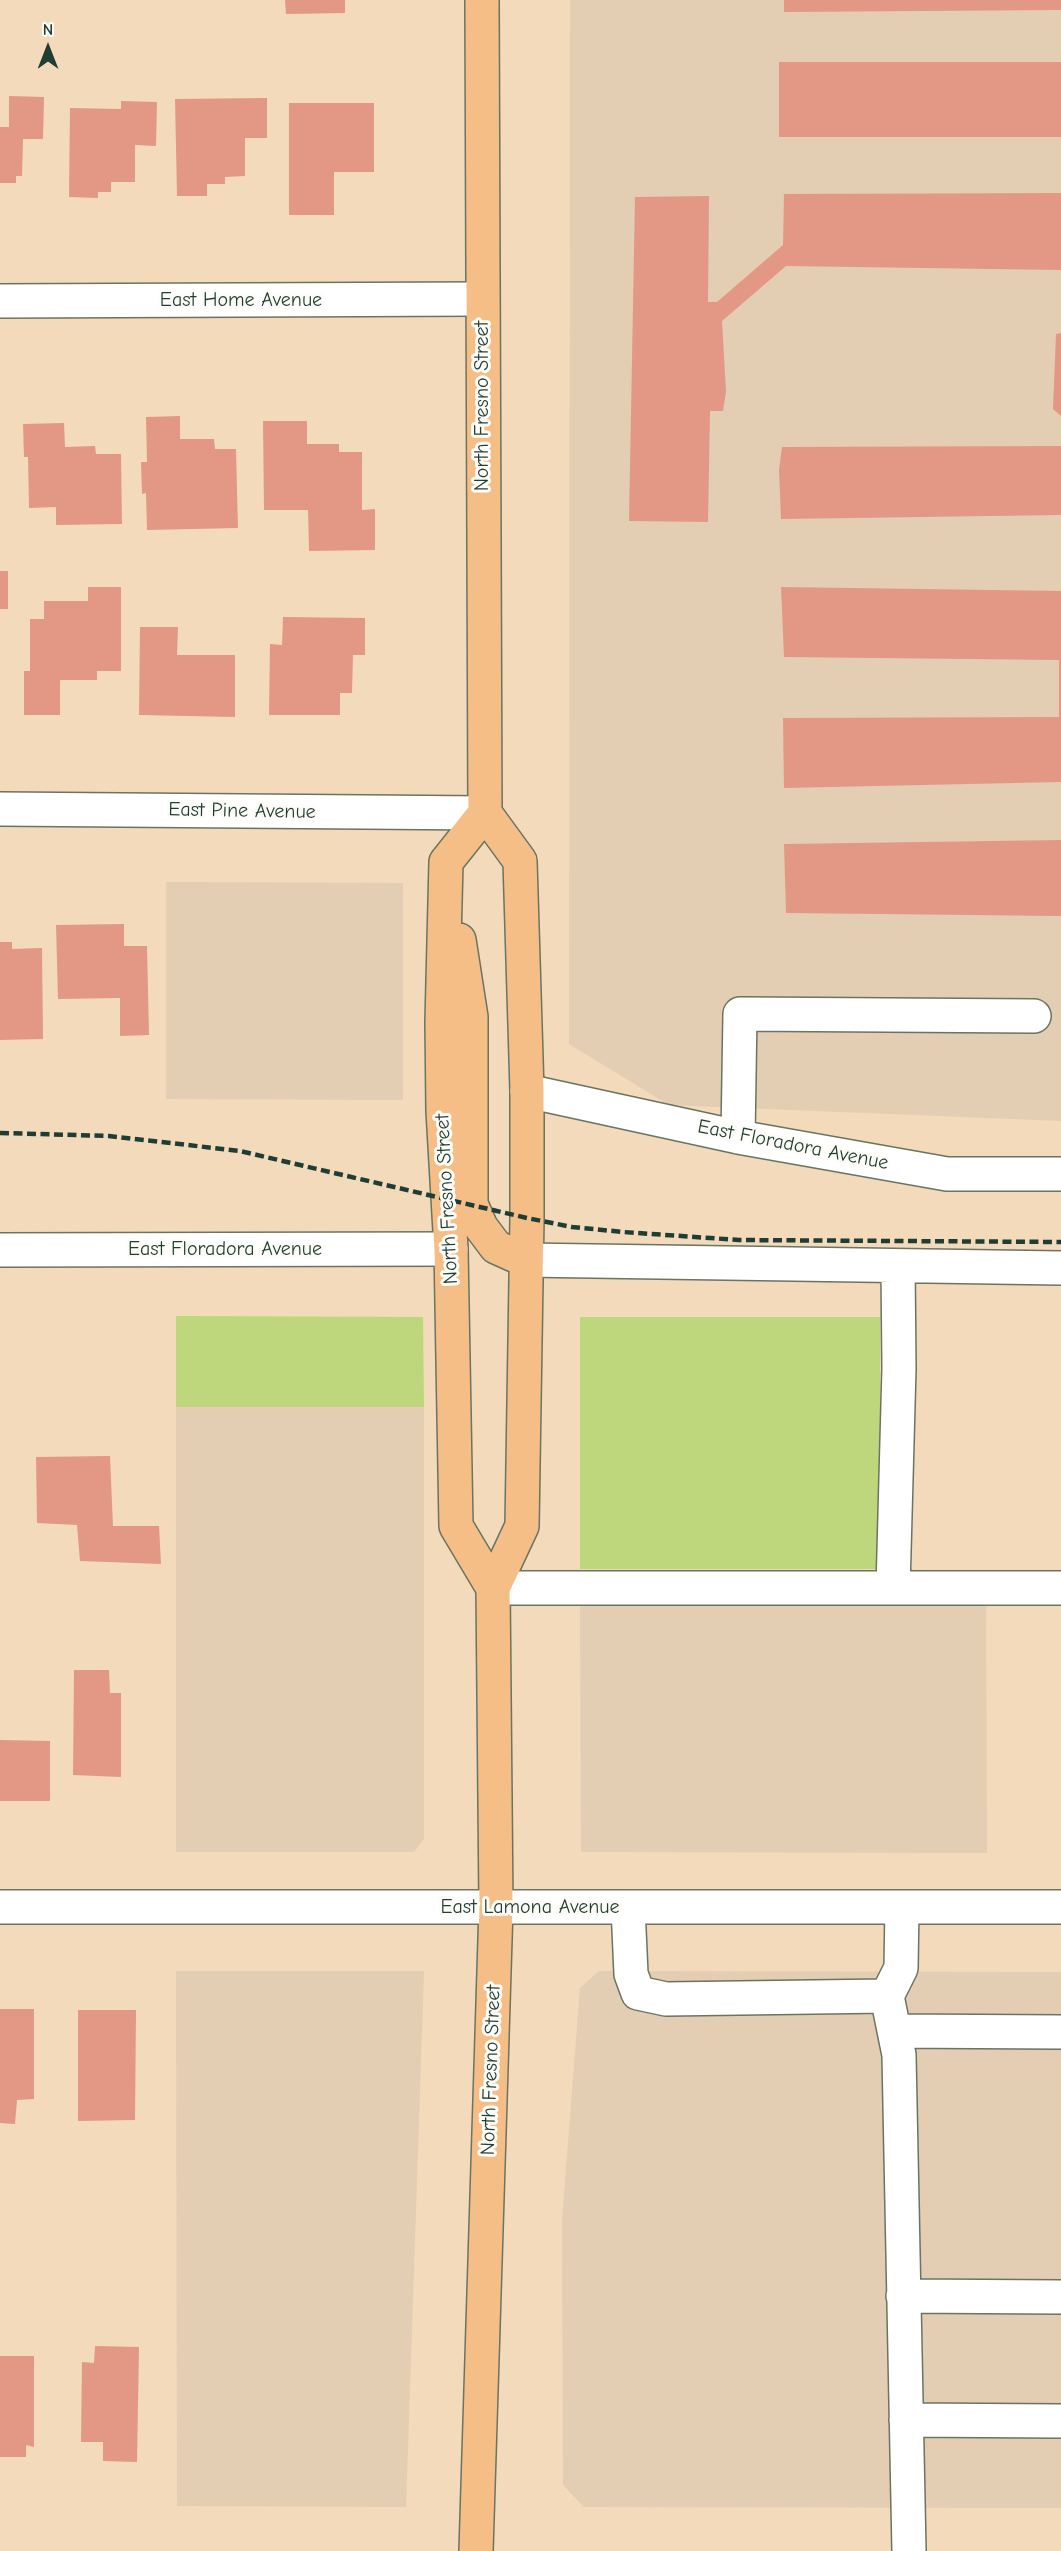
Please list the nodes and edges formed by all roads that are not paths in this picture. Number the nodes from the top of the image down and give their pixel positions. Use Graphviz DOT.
graph roads {
  1 [pos="482,0"];
  2 [pos="481,299"];
  3 [pos="0,301"];
  4 [pos="0,809"];
  5 [pos="485,813"];
  6 [pos="446,862"];
  7 [pos="1034,1016"];
  8 [pos="527,1091"];
  9 [pos="738,1137"];
  10 [pos="1061,1174"];
  11 [pos="451,1249"];
  12 [pos="0,1250"];
  13 [pos="525,1260"];
  14 [pos="898,1266"];
  15 [pos="1061,1268"];
  16 [pos="493,1588"];
  17 [pos="893,1588"];
  18 [pos="1061,1588"];
  19 [pos="0,1907"];
  20 [pos="496,1907"];
  21 [pos="628,1907"];
  22 [pos="902,1907"];
  23 [pos="1061,1907"];
  24 [pos="887,1996"];
  25 [pos="894,2031"];
  26 [pos="1061,2032"];
  27 [pos="903,2296"];
  28 [pos="1061,2297"];
  29 [pos="906,2420"];
  30 [pos="1061,2421"];
  31 [pos="476,2551"];
  32 [pos="909,2551"];
  1 -- 2 [label="main road, North Fresno Street"];
  2 -- 3 [label="street, East Home Avenue"];
  2 -- 5 [label="main road, North Fresno Street"];
  4 -- 5 [label="street, East Pine Avenue"];
  5 -- 6 [label="main road"];
  5 -- 8 [label="main road, North Fresno Street"];
  6 -- 11 [label="main road, North Fresno Street"];
  6 -- 13 [label="main road"];
  7 -- 9 [label="street"];
  8 -- 9 [label="street, East Floradora Avenue"];
  8 -- 13 [label="main road, North Fresno Street"];
  9 -- 10 [label="street, East Floradora Avenue"];
  11 -- 12 [label="street, East Floradora Avenue"];
  11 -- 16 [label="main road, North Fresno Street"];
  13 -- 14 [label="street"];
  13 -- 16 [label="main road, North Fresno Street"];
  14 -- 15 [label="street"];
  14 -- 17 [label="street"];
  16 -- 17 [label="street"];
  16 -- 20 [label="main road, North Fresno Street"];
  17 -- 18 [label="street"];
  19 -- 20 [label="street, East Lamona Avenue"];
  20 -- 21 [label="street, East Lamona Avenue"];
  20 -- 31 [label="main road, North Fresno Street"];
  21 -- 22 [label="street, East Lamona Avenue"];
  21 -- 24 [label="street"];
  22 -- 23 [label="street, East Lamona Avenue"];
  22 -- 24 [label="street"];
  24 -- 25 [label="street"];
  25 -- 26 [label="street"];
  25 -- 27 [label="street"];
  27 -- 28 [label="street"];
  27 -- 29 [label="street"];
  29 -- 30 [label="street"];
  29 -- 32 [label="street"];
}
